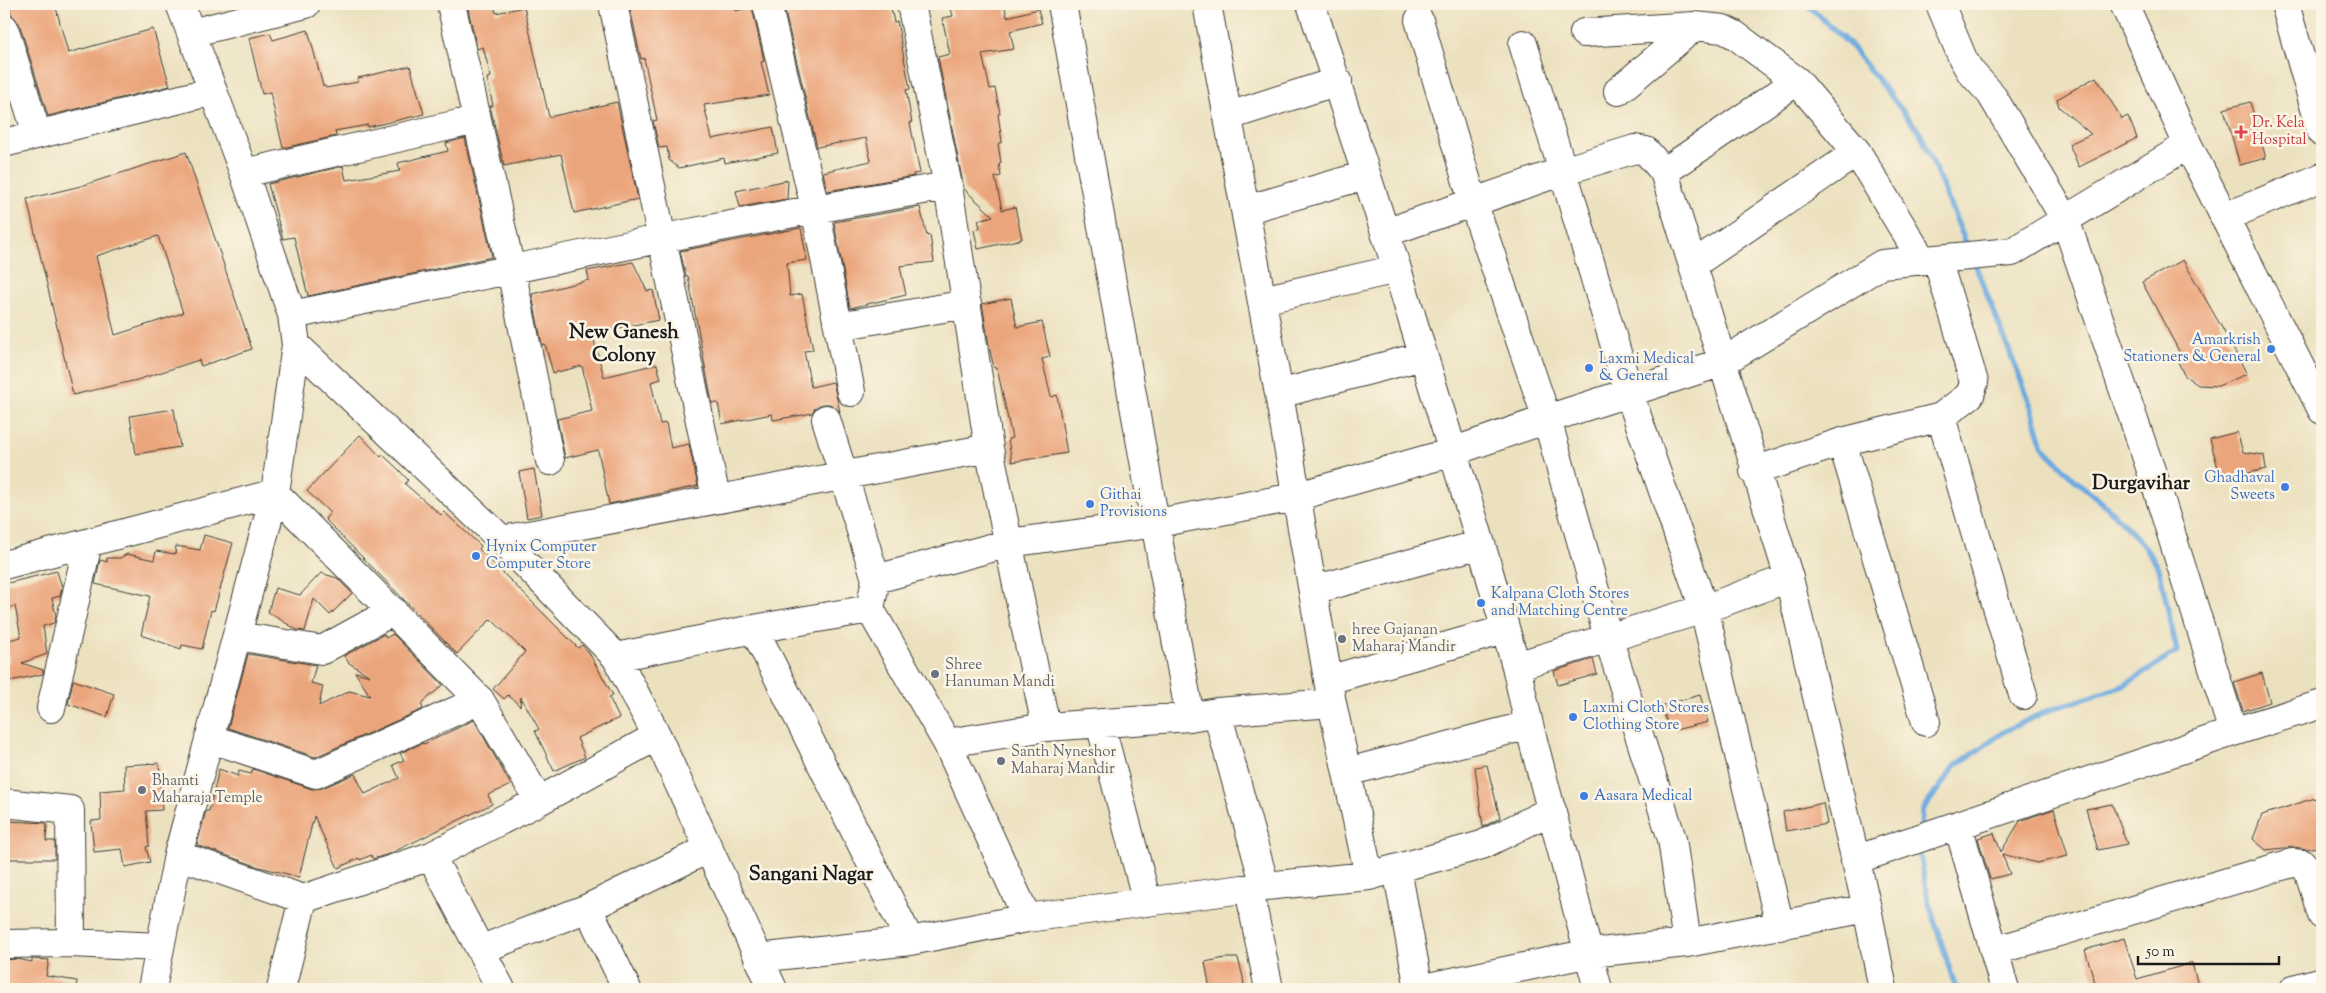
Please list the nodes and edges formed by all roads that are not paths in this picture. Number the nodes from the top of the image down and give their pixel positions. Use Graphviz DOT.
graph roads {
  1 [pos="306,4"];
  2 [pos="451,4"];
  3 [pos="613,4"];
  4 [pos="767,4"];
  5 [pos="912,4"];
  6 [pos="1062,4"];
  7 [pos="1208,4"];
  8 [pos="1311,4"];
  9 [pos="1940,4"];
  10 [pos="2124,4"];
  11 [pos="2285,4"];
  12 [pos="188,14"];
  13 [pos="1419,20"];
  14 [pos="1695,26"];
  15 [pos="4,28"];
  16 [pos="1584,33"];
  17 [pos="1523,44"];
  18 [pos="1796,81"];
  19 [pos="1338,82"];
  20 [pos="213,91"];
  21 [pos="1618,91"];
  22 [pos="1229,116"];
  23 [pos="476,120"];
  24 [pos="2322,133"];
  25 [pos="37,134"];
  26 [pos="4,143"];
  27 [pos="2188,145"];
  28 [pos="1857,152"];
  29 [pos="1563,170"];
  30 [pos="1664,172"];
  31 [pos="244,173"];
  32 [pos="1366,175"];
  33 [pos="2322,177"];
  34 [pos="948,186"];
  35 [pos="1473,202"];
  36 [pos="814,208"];
  37 [pos="1246,210"];
  38 [pos="2225,218"];
  39 [pos="2065,219"];
  40 [pos="1385,233"];
  41 [pos="663,237"];
  42 [pos="1937,259"];
  43 [pos="1694,264"];
  44 [pos="1397,269"];
  45 [pos="511,270"];
  46 [pos="1262,300"];
  47 [pos="967,304"];
  48 [pos="292,315"];
  49 [pos="838,326"];
  50 [pos="296,345"];
  51 [pos="1423,356"];
  52 [pos="1723,362"];
  53 [pos="851,392"];
  54 [pos="1628,393"];
  55 [pos="1279,394"];
  56 [pos="2322,410"];
  57 [pos="1941,417"];
  58 [pos="826,419"];
  59 [pos="1547,419"];
  60 [pos="1842,442"];
  61 [pos="989,448"];
  62 [pos="1452,452"];
  63 [pos="550,461"];
  64 [pos="1754,471"];
  65 [pos="842,475"];
  66 [pos="275,493"];
  67 [pos="716,498"];
  68 [pos="1295,498"];
  69 [pos="1157,523"];
  70 [pos="502,540"];
  71 [pos="88,543"];
  72 [pos="1009,543"];
  73 [pos="1481,544"];
  74 [pos="4,565"];
  75 [pos="1789,578"];
  76 [pos="876,579"];
  77 [pos="1313,590"];
  78 [pos="1704,608"];
  79 [pos="870,609"];
  80 [pos="393,611"];
  81 [pos="754,629"];
  82 [pos="1504,630"];
  83 [pos="236,636"];
  84 [pos="1608,637"];
  85 [pos="616,657"];
  86 [pos="1516,666"];
  87 [pos="1330,692"];
  88 [pos="2024,695"];
  89 [pos="480,700"];
  90 [pos="2322,704"];
  91 [pos="51,708"];
  92 [pos="1217,712"];
  93 [pos="1190,717"];
  94 [pos="1926,722"];
  95 [pos="1100,723"];
  96 [pos="1529,725"];
  97 [pos="1046,727"];
  98 [pos="2233,732"];
  99 [pos="657,736"];
  100 [pos="209,738"];
  101 [pos="947,743"];
  102 [pos="1347,772"];
  103 [pos="539,801"];
  104 [pos="4,803"];
  105 [pos="1552,810"];
  106 [pos="1958,825"];
  107 [pos="708,849"];
  108 [pos="178,855"];
  109 [pos="432,856"];
  110 [pos="1855,860"];
  111 [pos="1397,869"];
  112 [pos="1369,876"];
  113 [pos="1257,888"];
  114 [pos="303,899"];
  115 [pos="1147,902"];
  116 [pos="588,908"];
  117 [pos="1867,908"];
  118 [pos="2322,915"];
  119 [pos="1028,918"];
  120 [pos="1780,926"];
  121 [pos="910,941"];
  122 [pos="71,942"];
  123 [pos="1687,943"];
  124 [pos="4,944"];
  125 [pos="160,947"];
  126 [pos="482,949"];
  127 [pos="1994,951"];
  128 [pos="1590,953"];
  129 [pos="758,958"];
  130 [pos="2322,981"];
  131 [pos="152,989"];
  132 [pos="281,989"];
  133 [pos="501,989"];
  134 [pos="627,989"];
  135 [pos="773,989"];
  136 [pos="1269,989"];
  137 [pos="1419,989"];
  138 [pos="1598,989"];
  139 [pos="1883,989"];
  140 [pos="2005,989"];
  141 [pos="2294,989"];
  1 -- 12 [label="street"];
  2 -- 23 [label="street"];
  3 -- 41 [label="street"];
  4 -- 36 [label="street"];
  5 -- 34 [label="street"];
  6 -- 69 [label="street"];
  7 -- 22 [label="street"];
  8 -- 19 [label="street"];
  9 -- 39 [label="street"];
  10 -- 27 [label="street"];
  11 -- 24 [label="street"];
  12 -- 20 [label="street"];
  13 -- 35 [label="street"];
  14 -- 16 [label="street"];
  14 -- 18 [label="street"];
  14 -- 21 [label="street"];
  15 -- 25 [label="street"];
  17 -- 29 [label="street"];
  18 -- 28 [label="street"];
  18 -- 30 [label="street"];
  19 -- 22 [label="street"];
  19 -- 32 [label="street"];
  20 -- 25 [label="street"];
  20 -- 31 [label="street"];
  22 -- 37 [label="street"];
  23 -- 31 [label="street"];
  23 -- 45 [label="street"];
  25 -- 26 [label="street"];
  27 -- 38 [label="street"];
  27 -- 39 [label="street"];
  28 -- 42 [label="street"];
  28 -- 43 [label="street"];
  29 -- 30 [label="street"];
  29 -- 35 [label="street"];
  29 -- 54 [label="street"];
  30 -- 43 [label="street"];
  31 -- 48 [label="street"];
  32 -- 37 [label="street"];
  32 -- 40 [label="street"];
  33 -- 38 [label="street"];
  34 -- 36 [label="street"];
  34 -- 47 [label="street"];
  35 -- 40 [label="street"];
  35 -- 59 [label="street"];
  36 -- 41 [label="street"];
  36 -- 49 [label="street"];
  37 -- 46 [label="street"];
  38 -- 56 [label="street"];
  39 -- 42 [label="street"];
  39 -- 98 [label="street"];
  40 -- 44 [label="street"];
  41 -- 45 [label="street"];
  41 -- 67 [label="street"];
  42 -- 52 [label="street"];
  42 -- 57 [label="street"];
  43 -- 52 [label="street"];
  44 -- 46 [label="street"];
  44 -- 51 [label="street"];
  45 -- 48 [label="street"];
  45 -- 63 [label="street"];
  46 -- 55 [label="street"];
  47 -- 49 [label="street"];
  47 -- 61 [label="street"];
  48 -- 50 [label="street"];
  49 -- 53 [label="street"];
  50 -- 66 [label="street"];
  50 -- 70 [label="street"];
  51 -- 55 [label="street"];
  51 -- 62 [label="street"];
  52 -- 54 [label="street"];
  52 -- 64 [label="street"];
  54 -- 59 [label="street"];
  54 -- 78 [label="street"];
  55 -- 68 [label="street"];
  57 -- 60 [label="street"];
  57 -- 88 [label="street"];
  58 -- 65 [label="street"];
  59 -- 62 [label="street"];
  59 -- 84 [label="street"];
  60 -- 64 [label="street"];
  60 -- 94 [label="street"];
  61 -- 65 [label="street"];
  61 -- 72 [label="street"];
  62 -- 68 [label="street"];
  62 -- 73 [label="street"];
  64 -- 75 [label="street"];
  65 -- 67 [label="street"];
  65 -- 76 [label="street"];
  66 -- 71 [label="street"];
  66 -- 80 [label="street"];
  66 -- 83 [label="street"];
  67 -- 70 [label="street"];
  68 -- 69 [label="street"];
  68 -- 77 [label="street"];
  69 -- 72 [label="street"];
  69 -- 93 [label="street"];
  70 -- 85 [label="street"];
  71 -- 74 [label="street"];
  71 -- 91 [label="street"];
  72 -- 76 [label="street"];
  72 -- 97 [label="street"];
  73 -- 77 [label="street"];
  73 -- 82 [label="street"];
  75 -- 78 [label="street"];
  75 -- 110 [label="street"];
  76 -- 79 [label="street"];
  77 -- 87 [label="street"];
  78 -- 84 [label="street"];
  78 -- 120 [label="street"];
  79 -- 81 [label="street"];
  79 -- 101 [label="street"];
  80 -- 83 [label="street"];
  80 -- 89 [label="street"];
  81 -- 85 [label="street"];
  81 -- 121 [label="street"];
  82 -- 86 [label="street"];
  82 -- 87 [label="street"];
  83 -- 100 [label="street"];
  84 -- 86 [label="street"];
  84 -- 123 [label="street"];
  85 -- 99 [label="street"];
  86 -- 96 [label="street"];
  87 -- 92 [label="street"];
  87 -- 102 [label="street"];
  89 -- 100 [label="street"];
  89 -- 103 [label="street"];
  90 -- 98 [label="street"];
  92 -- 93 [label="street"];
  92 -- 113 [label="street"];
  93 -- 95 [label="street"];
  95 -- 97 [label="street"];
  95 -- 115 [label="street"];
  96 -- 102 [label="street"];
  96 -- 105 [label="street"];
  97 -- 101 [label="street"];
  98 -- 106 [label="street"];
  99 -- 103 [label="street"];
  99 -- 107 [label="street"];
  100 -- 108 [label="street"];
  101 -- 119 [label="street"];
  102 -- 112 [label="street"];
  103 -- 109 [label="street"];
  104 -- 122 [label="street"];
  105 -- 111 [label="street"];
  105 -- 128 [label="street"];
  106 -- 110 [label="street"];
  106 -- 127 [label="street"];
  107 -- 116 [label="street"];
  107 -- 129 [label="street"];
  108 -- 114 [label="street"];
  108 -- 125 [label="street"];
  109 -- 114 [label="street"];
  109 -- 126 [label="street"];
  110 -- 117 [label="street"];
  111 -- 112 [label="street"];
  111 -- 137 [label="street"];
  112 -- 113 [label="street"];
  113 -- 115 [label="street"];
  113 -- 136 [label="street"];
  114 -- 132 [label="street"];
  115 -- 119 [label="street"];
  116 -- 126 [label="street"];
  116 -- 134 [label="street"];
  117 -- 120 [label="street"];
  117 -- 139 [label="street"];
  118 -- 127 [label="street"];
  119 -- 121 [label="street"];
  120 -- 123 [label="street"];
  121 -- 129 [label="street"];
  122 -- 124 [label="street"];
  122 -- 125 [label="street"];
  123 -- 128 [label="street"];
  125 -- 131 [label="street"];
  126 -- 133 [label="street"];
  127 -- 140 [label="street"];
  128 -- 137 [label="street"];
  128 -- 138 [label="street"];
  129 -- 135 [label="street"];
  130 -- 141 [label="street"];
}
